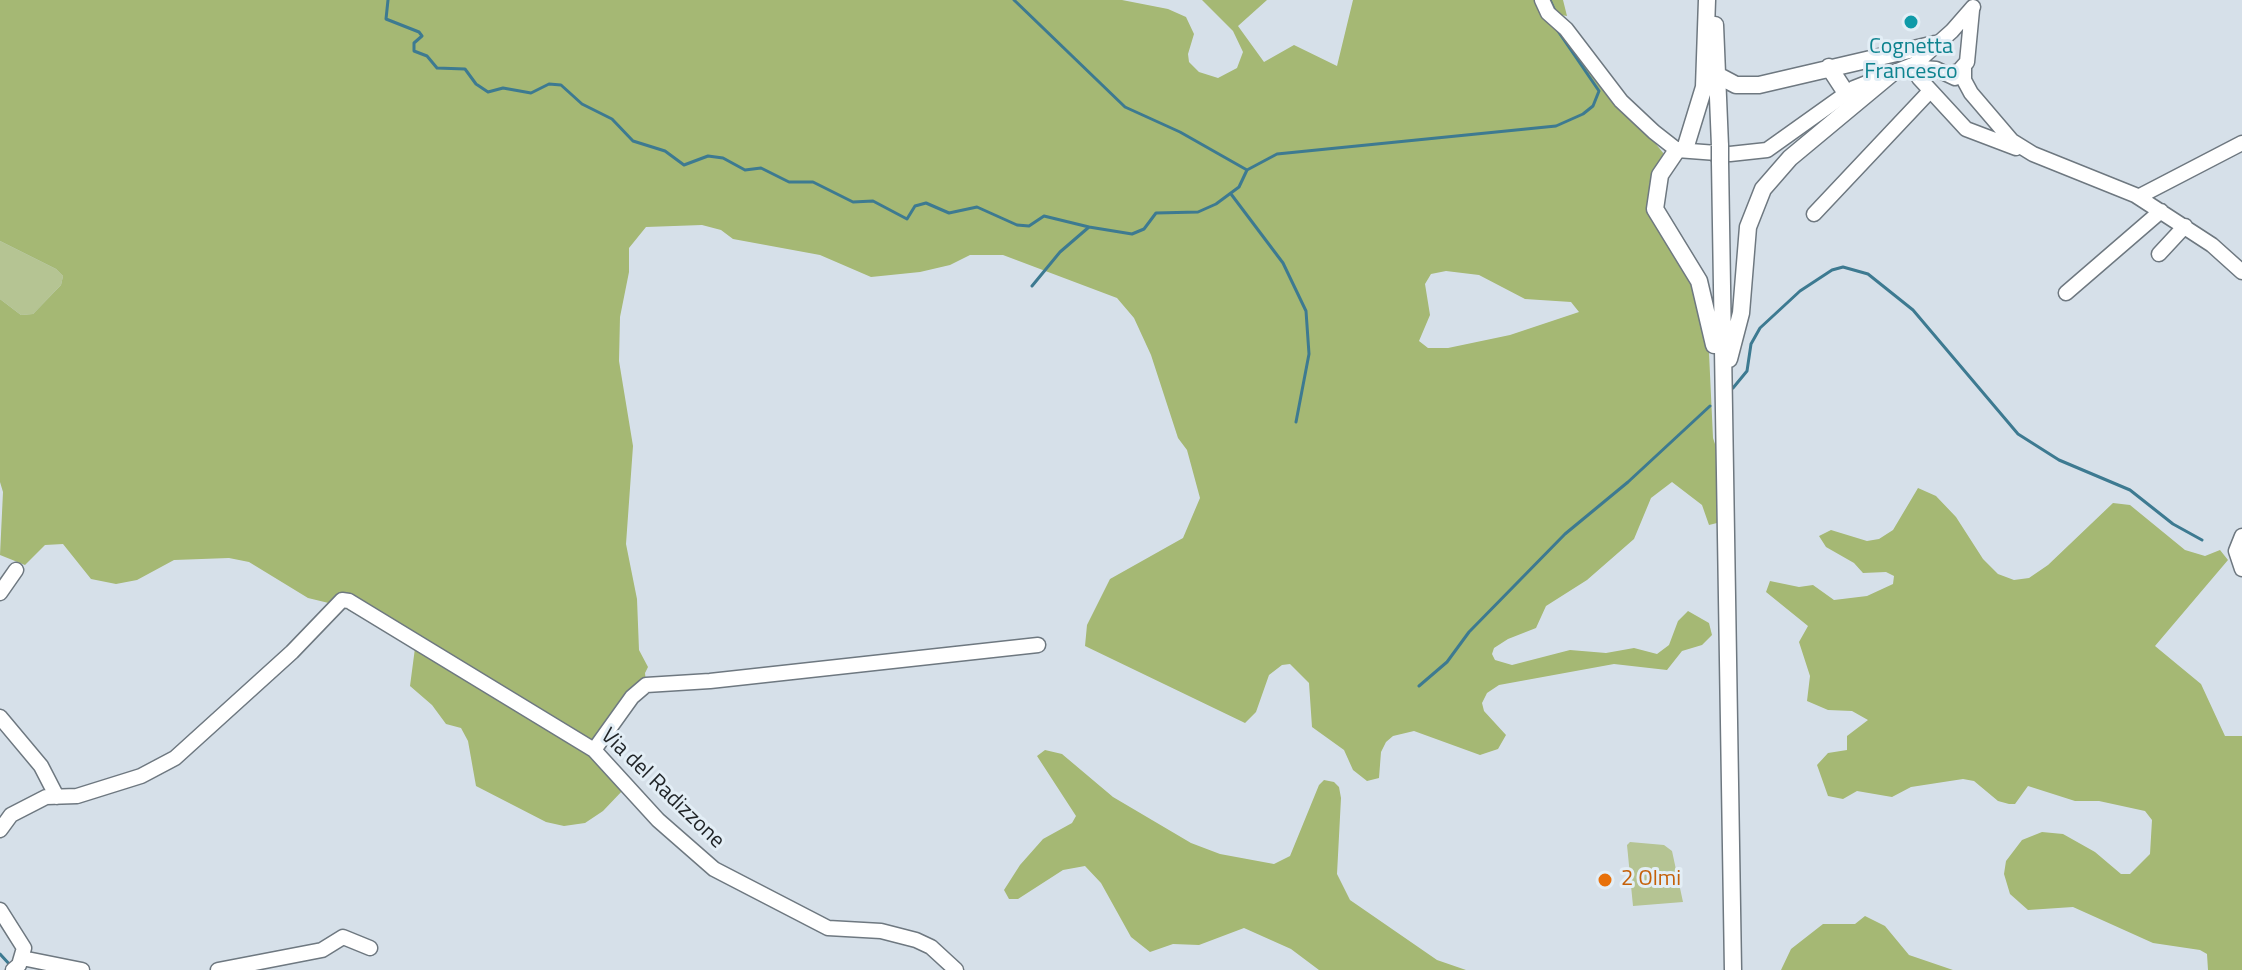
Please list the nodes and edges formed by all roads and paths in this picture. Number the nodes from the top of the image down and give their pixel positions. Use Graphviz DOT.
graph roads {
  1 [pos="1542,0"];
  2 [pos="1710,0"];
  3 [pos="1973,3"];
  4 [pos="1937,43"];
  5 [pos="1966,60"];
  6 [pos="1829,67"];
  7 [pos="1914,72"];
  8 [pos="1942,72"];
  9 [pos="1891,74"];
  10 [pos="1719,76"];
  11 [pos="1967,87"];
  12 [pos="1930,91"];
  13 [pos="1846,93"];
  14 [pos="1977,103"];
  15 [pos="1956,117"];
  16 [pos="2242,143"];
  17 [pos="1681,150"];
  18 [pos="2028,151"];
  19 [pos="2138,197"];
  20 [pos="2161,211"];
  21 [pos="1814,214"];
  22 [pos="2185,226"];
  23 [pos="2159,254"];
  24 [pos="2242,272"];
  25 [pos="2066,293"];
  26 [pos="1723,388"];
  27 [pos="1724,440"];
  28 [pos="2242,536"];
  29 [pos="2242,569"];
  30 [pos="16,570"];
  31 [pos="0,593"];
  32 [pos="1038,645"];
  33 [pos="0,717"];
  34 [pos="594,750"];
  35 [pos="57,797"];
  36 [pos="0,830"];
  37 [pos="0,910"];
  38 [pos="370,948"];
  39 [pos="18,964"];
  40 [pos="82,970"];
  41 [pos="218,970"];
  42 [pos="956,970"];
  43 [pos="1733,970"];
  1 -- 17 [label="street"];
  2 -- 10 [label="main road"];
  2 -- 17 [label="main road"];
  3 -- 4 [label="street"];
  3 -- 5 [label="street"];
  4 -- 5 [label="street"];
  4 -- 6 [label="main road"];
  4 -- 7 [label="street"];
  4 -- 8 [label="street"];
  5 -- 8 [label="street"];
  5 -- 11 [label="street"];
  6 -- 10 [label="main road"];
  6 -- 13 [label="main road"];
  7 -- 8 [label="street"];
  7 -- 9 [label="street"];
  7 -- 12 [label="street"];
  8 -- 11 [label="street"];
  9 -- 13 [label="street"];
  9 -- 26 [label="main road"];
  10 -- 26 [label="main road"];
  11 -- 14 [label="street"];
  12 -- 15 [label="street"];
  12 -- 21 [label="street"];
  13 -- 17 [label="street"];
  14 -- 15 [label="street"];
  14 -- 18 [label="street"];
  15 -- 18 [label="street"];
  16 -- 19 [label="street"];
  17 -- 27 [label="main road"];
  18 -- 19 [label="street"];
  19 -- 20 [label="street"];
  20 -- 22 [label="street"];
  20 -- 25 [label="street"];
  22 -- 23 [label="street"];
  22 -- 24 [label="street"];
  26 -- 27 [label="main road"];
  27 -- 43 [label="main road"];
  28 -- 29 [label="street"];
  30 -- 31 [label="street"];
  32 -- 34 [label="street"];
  33 -- 35 [label="street"];
  34 -- 35 [label="street, Via del Radizzone"];
  34 -- 42 [label="street, Via del Radizzone"];
  35 -- 36 [label="street"];
  37 -- 39 [label="street"];
  38 -- 41 [label="street"];
  39 -- 40 [label="street"];
}
